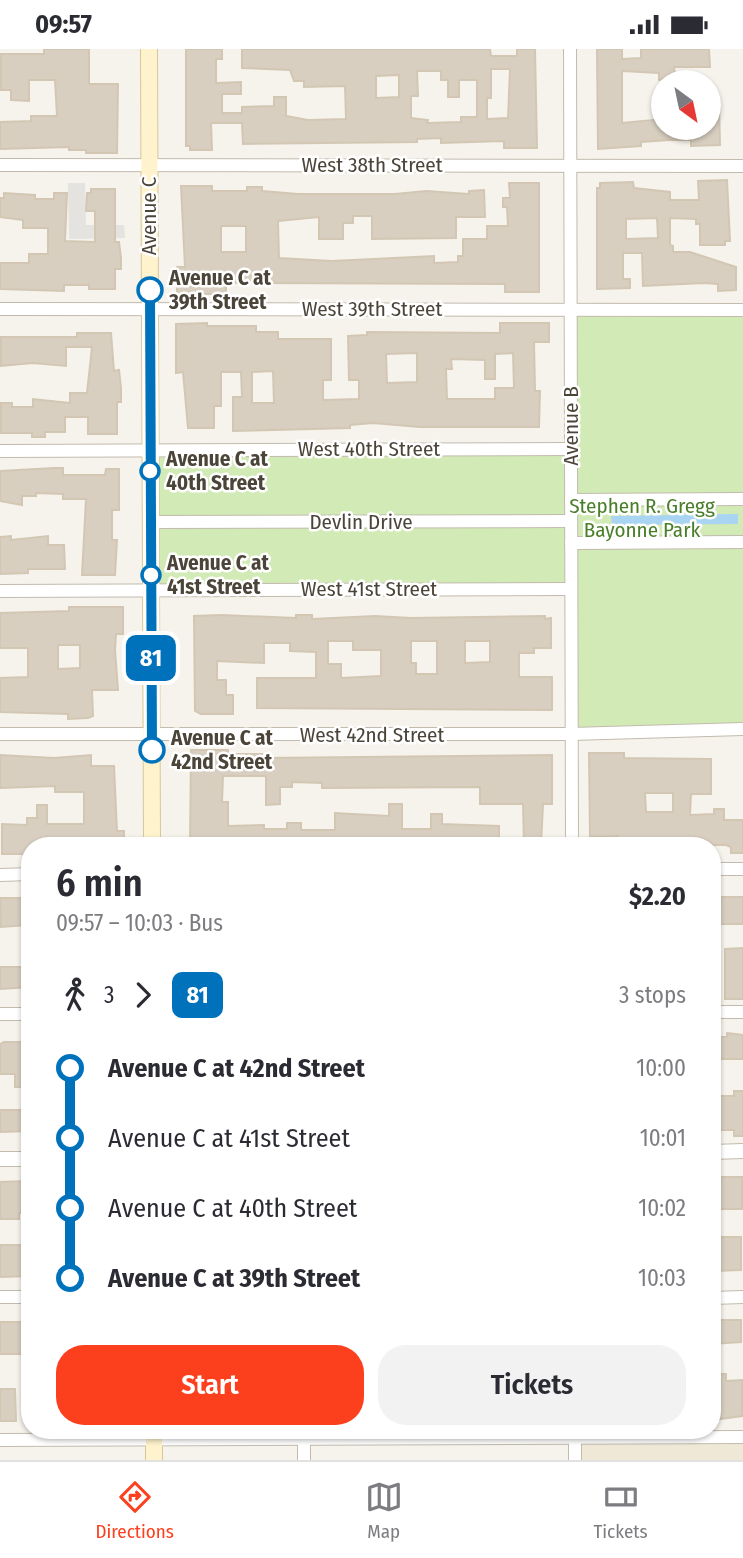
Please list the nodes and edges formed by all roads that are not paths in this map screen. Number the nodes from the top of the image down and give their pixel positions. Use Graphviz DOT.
graph roads {
  1 [pos="149,49"];
  2 [pos="570,49"];
  3 [pos="0,165"];
  4 [pos="149,165"];
  5 [pos="570,166"];
  6 [pos="743,166"];
  7 [pos="0,309"];
  8 [pos="150,309"];
  9 [pos="570,310"];
  10 [pos="743,310"];
  11 [pos="570,449"];
  12 [pos="150,450"];
  13 [pos="0,451"];
  14 [pos="743,499"];
  15 [pos="571,500"];
  16 [pos="571,521"];
  17 [pos="150,522"];
  18 [pos="743,542"];
  19 [pos="570,543"];
  20 [pos="571,589"];
  21 [pos="151,590"];
  22 [pos="0,591"];
  23 [pos="743,729"];
  24 [pos="0,734"];
  25 [pos="571,734"];
  26 [pos="151,735"];
  27 [pos="152,837"];
  28 [pos="572,837"];
  29 [pos="721,869"];
  30 [pos="743,869"];
  31 [pos="0,874"];
  32 [pos="21,874"];
  33 [pos="721,1012"];
  34 [pos="743,1012"];
  35 [pos="0,1014"];
  36 [pos="21,1014"];
  37 [pos="721,1151"];
  38 [pos="743,1151"];
  39 [pos="0,1159"];
  40 [pos="21,1159"];
  41 [pos="0,1297"];
  42 [pos="21,1297"];
  43 [pos="743,1297"];
  44 [pos="721,1298"];
  45 [pos="721,1436"];
  46 [pos="743,1437"];
  47 [pos="26,1439"];
  48 [pos="154,1439"];
  49 [pos="279,1439"];
  50 [pos="343,1439"];
  51 [pos="575,1439"];
  52 [pos="0,1440"];
  53 [pos="304,1440"];
  54 [pos="154,1460"];
  55 [pos="304,1460"];
  56 [pos="575,1460"];
  1 -- 4 [label="main road, Avenue C"];
  2 -- 5 [label="street, Avenue B"];
  3 -- 4 [label="street, West 38th Street"];
  4 -- 5 [label="street, West 38th Street"];
  4 -- 8 [label="main road, Avenue C"];
  5 -- 6 [label="street, West 38th Street"];
  5 -- 9 [label="street, Avenue B"];
  7 -- 8 [label="street, West 39th Street"];
  8 -- 9 [label="street, West 39th Street"];
  8 -- 12 [label="main road, Avenue C"];
  9 -- 10 [label="street, West 39th Street"];
  9 -- 11 [label="street, Avenue B"];
  11 -- 12 [label="street, West 40th Street"];
  11 -- 15 [label="street, Avenue B"];
  12 -- 13 [label="street, West 40th Street"];
  12 -- 17 [label="main road, Avenue C"];
  14 -- 15 [label="street"];
  15 -- 16 [label="street, Avenue B"];
  16 -- 17 [label="street, Devlin Drive"];
  16 -- 19 [label="street, Avenue B"];
  17 -- 21 [label="main road, Avenue C"];
  18 -- 19 [label="street"];
  19 -- 20 [label="street, Avenue B"];
  20 -- 21 [label="street, West 41st Street"];
  20 -- 25 [label="street, Avenue B"];
  21 -- 22 [label="street, West 41st Street"];
  21 -- 26 [label="main road, Avenue C"];
  23 -- 25 [label="street, West 42nd Street"];
  24 -- 26 [label="street, West 42nd Street"];
  25 -- 26 [label="street, West 42nd Street"];
  25 -- 28 [label="street, Avenue B"];
  26 -- 27 [label="main road, Avenue C"];
  29 -- 30 [label="street"];
  31 -- 32 [label="street"];
  33 -- 34 [label="street"];
  35 -- 36 [label="street"];
  37 -- 38 [label="street"];
  39 -- 40 [label="street"];
  41 -- 42 [label="street"];
  43 -- 44 [label="street"];
  45 -- 46 [label="street"];
  47 -- 52 [label="street"];
  48 -- 54 [label="main road"];
  49 -- 53 [label="street"];
  50 -- 53 [label="street"];
  51 -- 56 [label="street"];
  53 -- 55 [label="street"];
}
